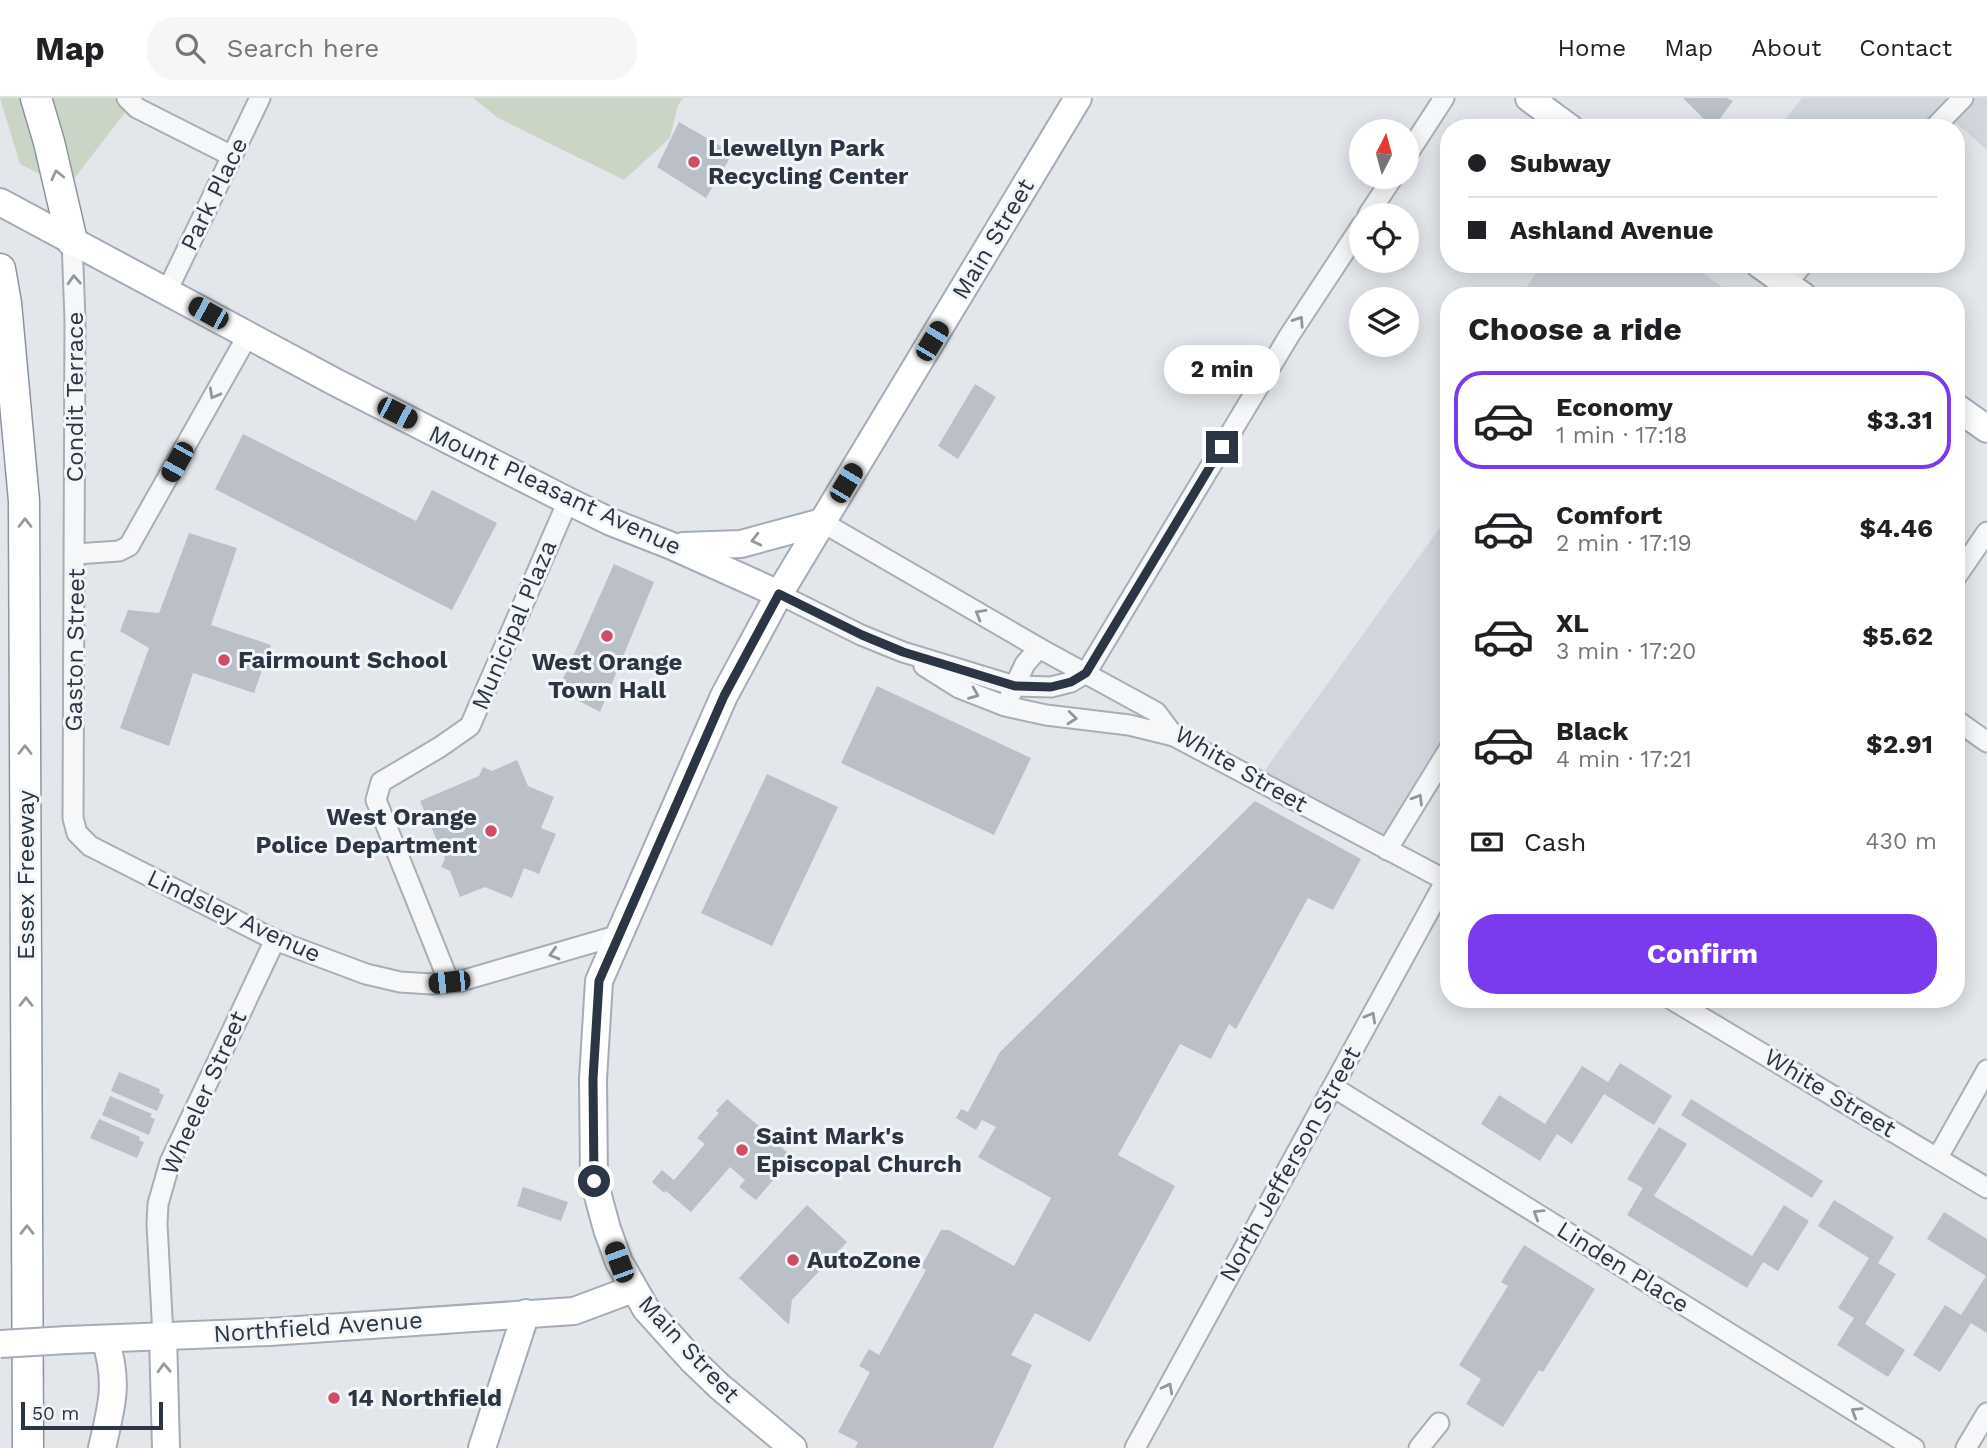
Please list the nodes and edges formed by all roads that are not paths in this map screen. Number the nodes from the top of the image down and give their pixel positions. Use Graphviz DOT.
graph roads {
  1 [pos="36,98"];
  2 [pos="127,98"];
  3 [pos="260,98"];
  4 [pos="1079,98"];
  5 [pos="1444,98"];
  6 [pos="1529,98"];
  7 [pos="1963,98"];
  8 [pos="1558,119"];
  9 [pos="1943,119"];
  10 [pos="1419,137"];
  11 [pos="232,156"];
  12 [pos="0,202"];
  13 [pos="72,241"];
  14 [pos="1349,245"];
  15 [pos="0,269"];
  16 [pos="1773,273"];
  17 [pos="1792,285"];
  18 [pos="167,290"];
  19 [pos="248,335"];
  20 [pos="1965,413"];
  21 [pos="1987,429"];
  22 [pos="568,501"];
  23 [pos="822,523"];
  24 [pos="1987,532"];
  25 [pos="672,545"];
  26 [pos="76,554"];
  27 [pos="1965,564"];
  28 [pos="779,594"];
  29 [pos="1039,648"];
  30 [pos="903,652"];
  31 [pos="1086,673"];
  32 [pos="1015,686"];
  33 [pos="1005,706"];
  34 [pos="1965,726"];
  35 [pos="1174,736"];
  36 [pos="1987,742"];
  37 [pos="1440,764"];
  38 [pos="77,833"];
  39 [pos="1387,849"];
  40 [pos="1440,877"];
  41 [pos="1440,894"];
  42 [pos="619,935"];
  43 [pos="275,940"];
  44 [pos="449,982"];
  45 [pos="1686,1008"];
  46 [pos="1987,1070"];
  47 [pos="1333,1087"];
  48 [pos="1938,1157"];
  49 [pos="1987,1188"];
  50 [pos="633,1289"];
  51 [pos="526,1313"];
  52 [pos="163,1336"];
  53 [pos="105,1339"];
  54 [pos="0,1343"];
  55 [pos="1987,1413"];
  56 [pos="1439,1423"];
  57 [pos="28,1448"];
  58 [pos="102,1448"];
  59 [pos="166,1448"];
  60 [pos="481,1448"];
  61 [pos="793,1448"];
  62 [pos="1135,1448"];
  63 [pos="1419,1448"];
  64 [pos="1914,1448"];
  65 [pos="1966,1448"];
  13 -- 1 [label="highway, one-way"];
  2 -- 11 [label="street"];
  3 -- 11 [label="street, Park Place"];
  4 -- 23 [label="main road, Main Street"];
  5 -- 10 [label="street"];
  6 -- 8 [label="main road"];
  7 -- 9 [label="street"];
  11 -- 18 [label="street, Park Place"];
  12 -- 13 [label="main road, Mount Pleasant Avenue"];
  13 -- 18 [label="main road, Mount Pleasant Avenue"];
  26 -- 13 [label="street, Condit Terrace, one-way"];
  31 -- 14 [label="street, one-way"];
  57 -- 15 [label="highway, Essex Freeway, one-way"];
  16 -- 17 [label="main road"];
  18 -- 19 [label="main road, Mount Pleasant Avenue"];
  19 -- 22 [label="main road, Mount Pleasant Avenue"];
  19 -- 26 [label="street, Gaston Street, one-way"];
  20 -- 21 [label="main road"];
  22 -- 25 [label="main road, Mount Pleasant Avenue"];
  22 -- 44 [label="street, Municipal Plaza"];
  23 -- 25 [label="main road, one-way"];
  23 -- 28 [label="main road, Main Street"];
  29 -- 23 [label="street, White Street, one-way"];
  24 -- 27 [label="street"];
  25 -- 28 [label="main road, Mount Pleasant Avenue"];
  26 -- 38 [label="street, Gaston Street"];
  28 -- 30 [label="street"];
  28 -- 42 [label="main road, Main Street"];
  29 -- 31 [label="street, White Street"];
  29 -- 32 [label="street"];
  30 -- 32 [label="street"];
  30 -- 33 [label="street, one-way"];
  31 -- 32 [label="street"];
  31 -- 35 [label="street, White Street"];
  32 -- 33 [label="street"];
  33 -- 35 [label="street, one-way"];
  34 -- 36 [label="street"];
  35 -- 39 [label="street, White Street"];
  39 -- 37 [label="street, one-way"];
  38 -- 43 [label="street, Lindsley Avenue"];
  39 -- 40 [label="street, White Street"];
  47 -- 41 [label="street, North Jefferson Street, one-way"];
  42 -- 44 [label="street, Lindsley Avenue, one-way"];
  42 -- 50 [label="main road, Main Street"];
  43 -- 44 [label="street, Lindsley Avenue"];
  43 -- 52 [label="street, Wheeler Street"];
  45 -- 48 [label="street, White Street"];
  46 -- 48 [label="street"];
  62 -- 47 [label="street, North Jefferson Street, one-way"];
  64 -- 47 [label="street, Linden Place, one-way"];
  48 -- 49 [label="street, White Street"];
  50 -- 51 [label="main road, Northfield Avenue"];
  50 -- 61 [label="main road, Main Street"];
  51 -- 52 [label="main road, Northfield Avenue"];
  51 -- 60 [label="main road"];
  52 -- 53 [label="main road, Northfield Avenue"];
  59 -- 52 [label="main road, one-way"];
  53 -- 54 [label="main road, Northfield Avenue, bridge"];
  53 -- 58 [label="main road"];
  55 -- 65 [label="street"];
  56 -- 63 [label="street"];
}
